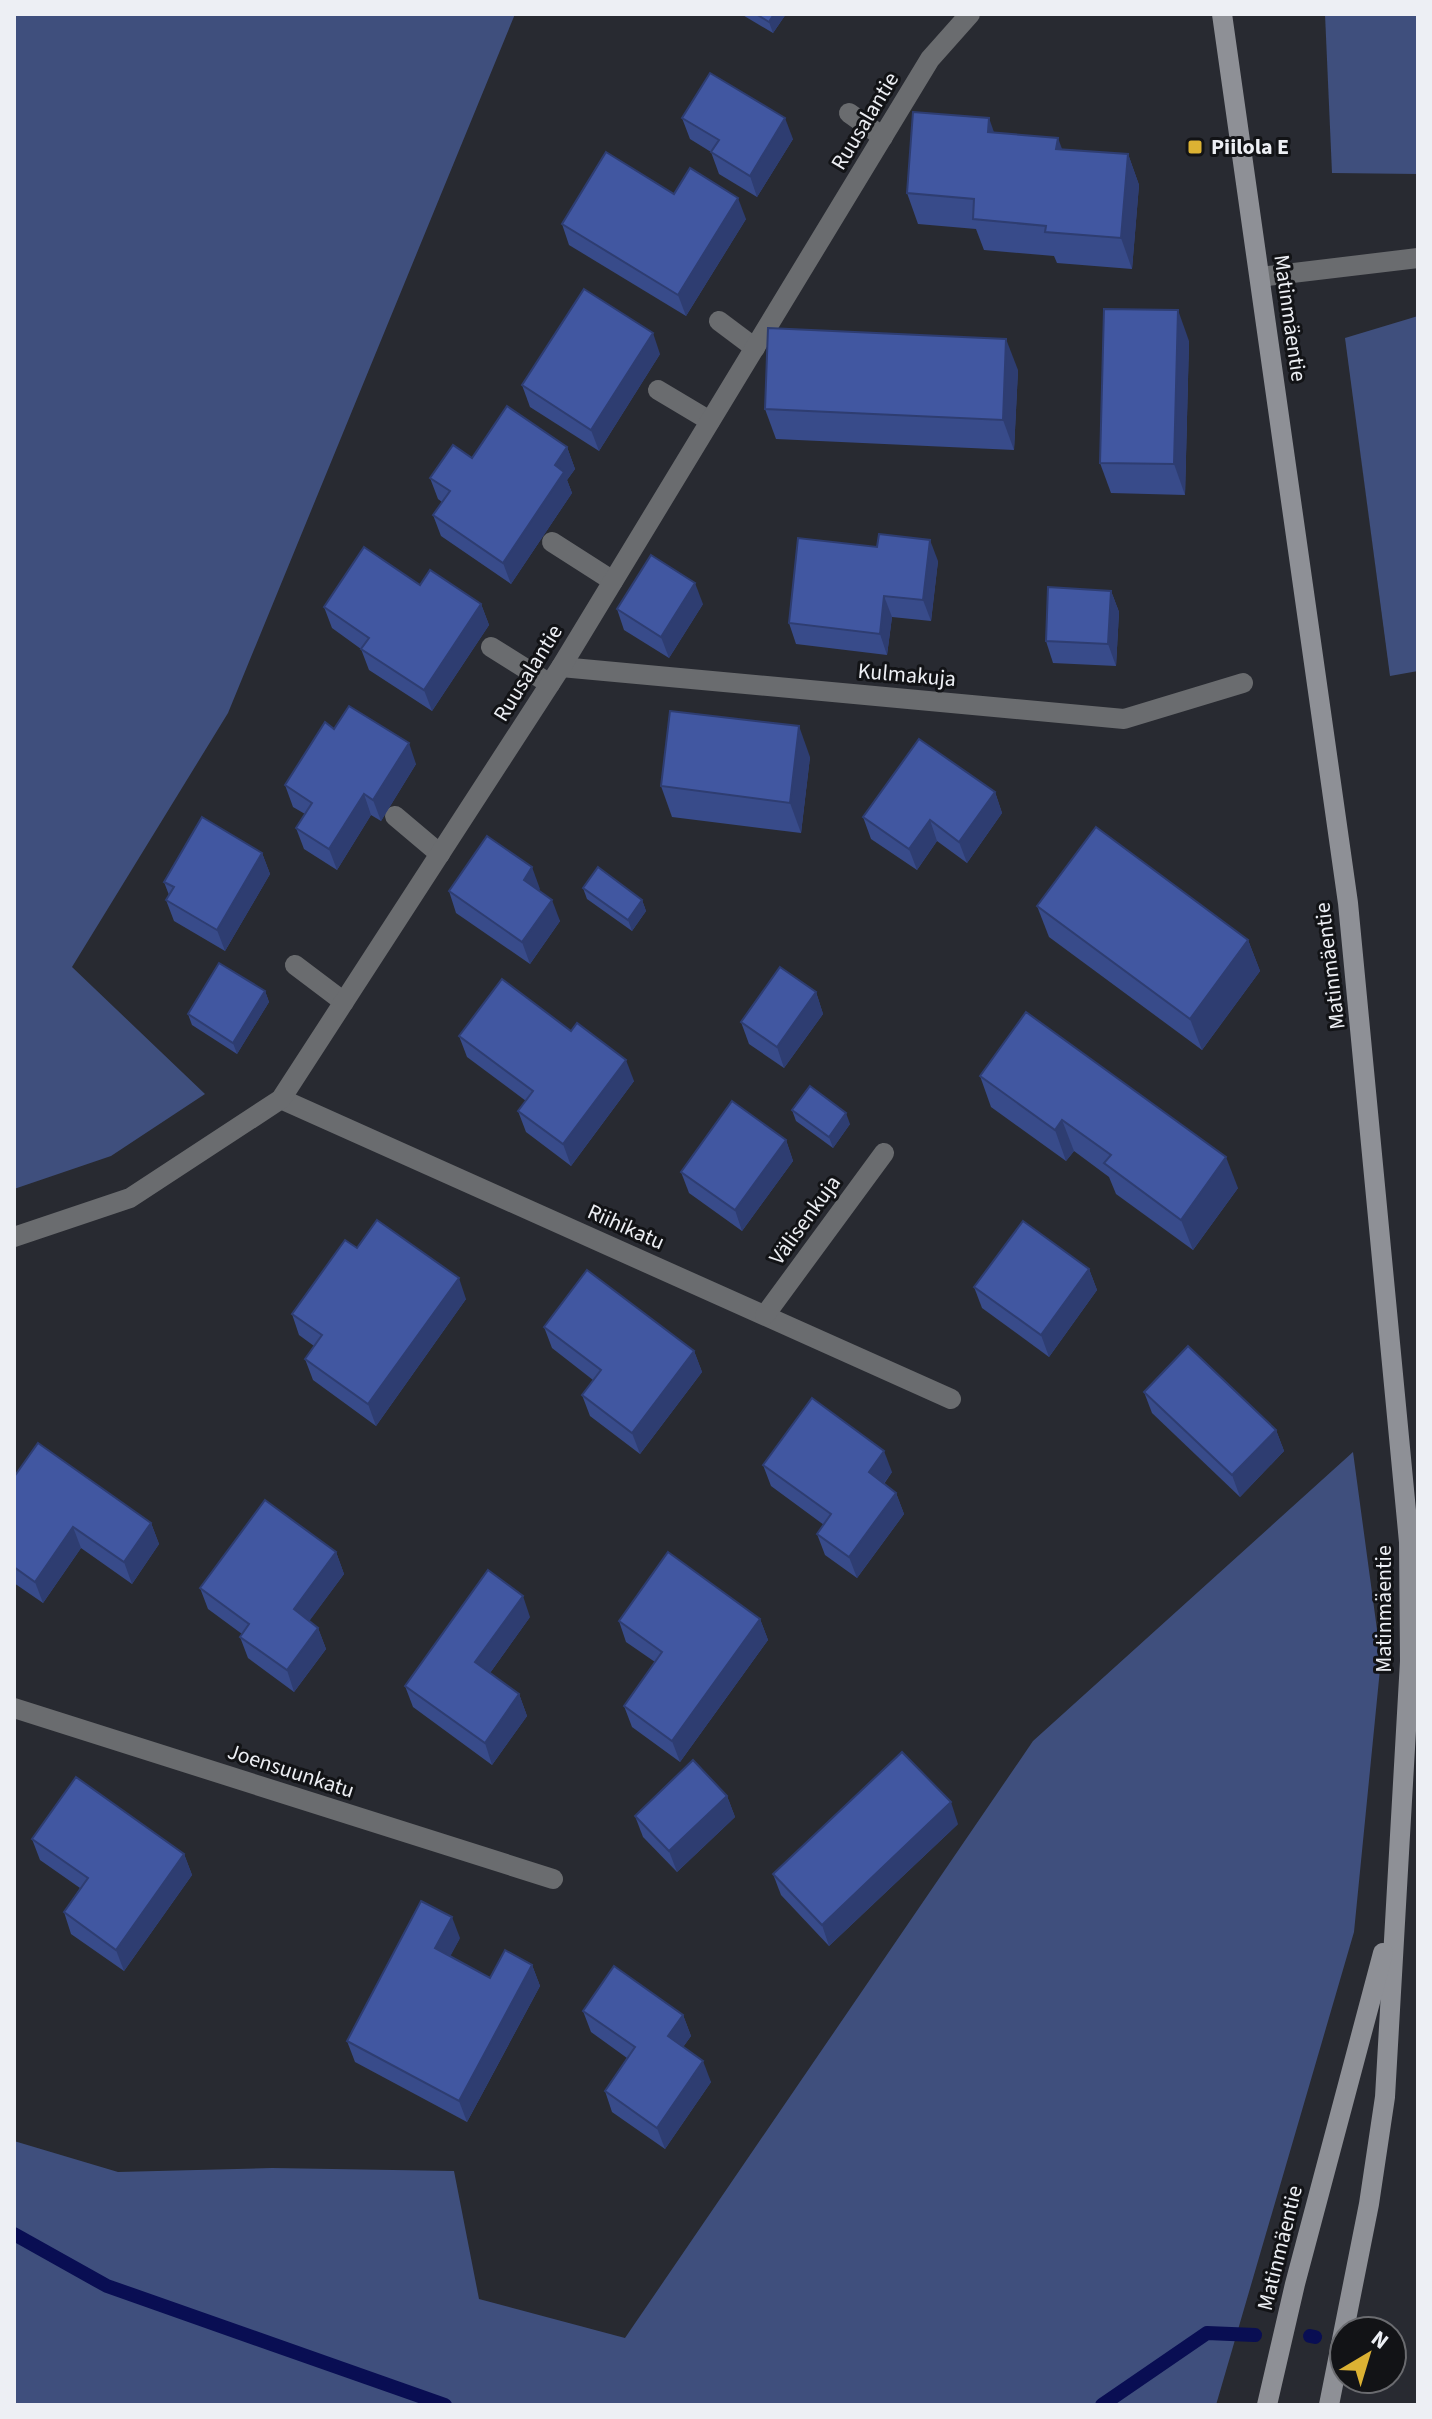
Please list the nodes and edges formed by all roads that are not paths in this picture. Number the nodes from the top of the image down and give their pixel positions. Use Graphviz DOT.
graph roads {
  1 [pos="970,14"];
  2 [pos="1222,14"];
  3 [pos="849,113"];
  4 [pos="883,137"];
  5 [pos="1418,258"];
  6 [pos="1260,277"];
  7 [pos="719,321"];
  8 [pos="755,348"];
  9 [pos="658,390"];
  10 [pos="710,421"];
  11 [pos="552,542"];
  12 [pos="613,581"];
  13 [pos="491,647"];
  14 [pos="556,675"];
  15 [pos="1243,683"];
  16 [pos="395,816"];
  17 [pos="440,854"];
  18 [pos="295,965"];
  19 [pos="344,1002"];
  20 [pos="281,1099"];
  21 [pos="884,1153"];
  22 [pos="14,1237"];
  23 [pos="765,1315"];
  24 [pos="951,1399"];
  25 [pos="1414,1542"];
  26 [pos="14,1708"];
  27 [pos="553,1879"];
  28 [pos="1392,1918"];
  29 [pos="1267,2405"];
  30 [pos="1329,2405"];
  1 -- 4 [label="street, Ruusalantie"];
  2 -- 6 [label="main road, Matinmäentie"];
  3 -- 4 [label="street"];
  4 -- 8 [label="street, Ruusalantie"];
  5 -- 6 [label="street"];
  6 -- 25 [label="main road, Matinmäentie"];
  7 -- 8 [label="street"];
  8 -- 10 [label="street, Ruusalantie"];
  9 -- 10 [label="street"];
  10 -- 12 [label="street, Ruusalantie"];
  11 -- 12 [label="street"];
  12 -- 14 [label="street, Ruusalantie"];
  13 -- 14 [label="street"];
  14 -- 15 [label="street, Kulmakuja"];
  14 -- 17 [label="street, Ruusalantie"];
  16 -- 17 [label="street"];
  17 -- 19 [label="street, Ruusalantie"];
  18 -- 19 [label="street"];
  19 -- 20 [label="street, Ruusalantie"];
  20 -- 22 [label="street, Ruusalantie"];
  20 -- 23 [label="street, Riihikatu"];
  21 -- 23 [label="street, Välisenkuja"];
  23 -- 24 [label="street, Riihikatu"];
  25 -- 28 [label="main road, Matinmäentie"];
  26 -- 27 [label="street, Joensuunkatu"];
  28 -- 29 [label="main road, Matinmäentie"];
  28 -- 30 [label="main road, Matinmäentie"];
}
